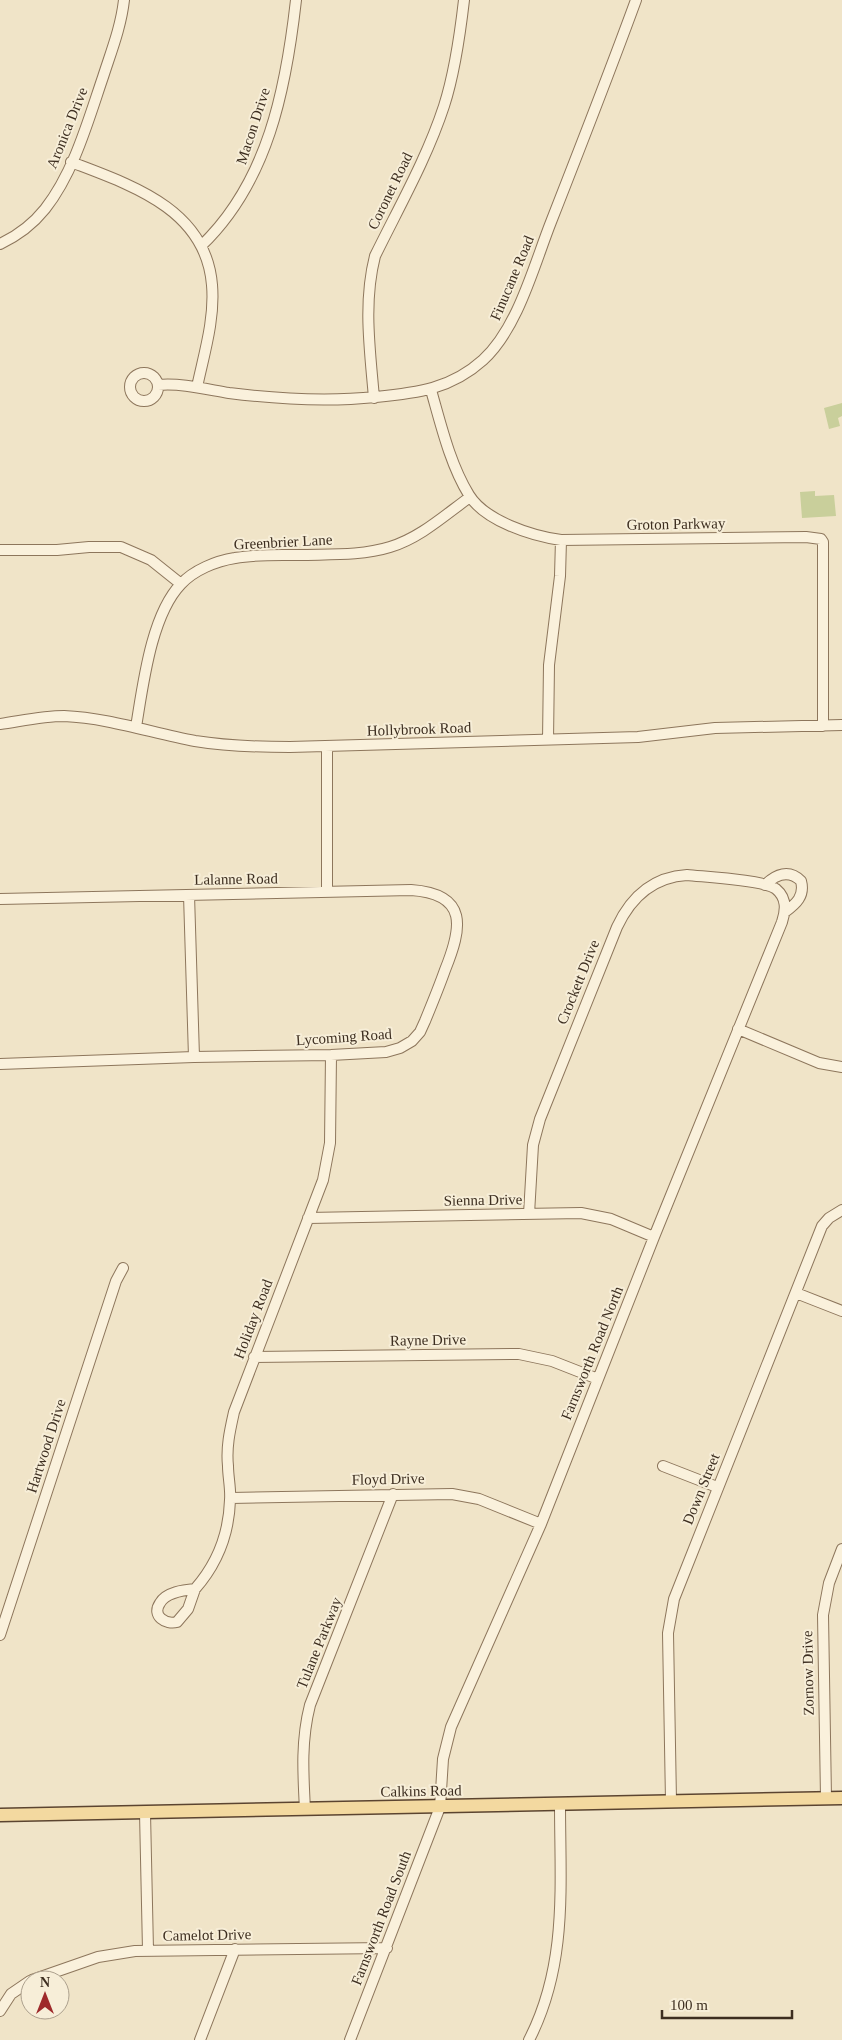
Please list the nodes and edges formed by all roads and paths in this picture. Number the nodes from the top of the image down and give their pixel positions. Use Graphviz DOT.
graph roads {
  1 [pos="124,0"];
  2 [pos="296,0"];
  3 [pos="464,0"];
  4 [pos="636,0"];
  5 [pos="71,162"];
  6 [pos="0,244"];
  7 [pos="201,246"];
  8 [pos="158,385"];
  9 [pos="197,387"];
  10 [pos="431,390"];
  11 [pos="374,398"];
  12 [pos="470,497"];
  13 [pos="561,540"];
  14 [pos="0,550"];
  15 [pos="181,584"];
  16 [pos="0,724"];
  17 [pos="842,725"];
  18 [pos="823,726"];
  19 [pos="136,727"];
  20 [pos="548,740"];
  21 [pos="327,747"];
  22 [pos="765,884"];
  23 [pos="328,892"];
  24 [pos="189,895"];
  25 [pos="0,898"];
  26 [pos="785,912"];
  27 [pos="738,1029"];
  28 [pos="331,1055"];
  29 [pos="194,1057"];
  30 [pos="0,1064"];
  31 [pos="842,1067"];
  32 [pos="842,1210"];
  33 [pos="529,1214"];
  34 [pos="308,1218"];
  35 [pos="654,1237"];
  36 [pos="123,1268"];
  37 [pos="796,1293"];
  38 [pos="842,1311"];
  39 [pos="254,1357"];
  40 [pos="598,1380"];
  41 [pos="663,1466"];
  42 [pos="717,1487"];
  43 [pos="393,1494"];
  44 [pos="231,1498"];
  45 [pos="541,1524"];
  46 [pos="842,1549"];
  47 [pos="195,1589"];
  48 [pos="0,1635"];
  49 [pos="826,1798"];
  50 [pos="842,1798"];
  51 [pos="671,1801"];
  52 [pos="560,1804"];
  53 [pos="440,1807"];
  54 [pos="305,1809"];
  55 [pos="145,1813"];
  56 [pos="0,1815"];
  57 [pos="387,1948"];
  58 [pos="235,1949"];
  59 [pos="148,1950"];
  60 [pos="61,1970"];
  61 [pos="20,1988"];
  62 [pos="0,2010"];
  63 [pos="200,2040"];
  64 [pos="350,2040"];
  65 [pos="529,2040"];
  1 -- 5 [label="street, Aronica Drive"];
  2 -- 7 [label="street, Macon Drive"];
  3 -- 11 [label="street, Coronet Road"];
  4 -- 10 [label="street, Finucane Road"];
  5 -- 6 [label="street, Aronica Drive"];
  5 -- 7 [label="street"];
  7 -- 9 [label="street"];
  8 -- 9 [label="street, Finucane Road"];
  9 -- 11 [label="street, Finucane Road"];
  10 -- 11 [label="street, Finucane Road"];
  10 -- 12 [label="street, Groton Parkway"];
  12 -- 13 [label="street, Groton Parkway"];
  12 -- 15 [label="street, Greenbrier Lane"];
  13 -- 18 [label="street, Groton Parkway"];
  13 -- 20 [label="street"];
  14 -- 15 [label="street"];
  15 -- 19 [label="street, Greenbrier Lane"];
  16 -- 19 [label="street, Hollybrook Road"];
  17 -- 18 [label="street, Hollybrook Road"];
  18 -- 20 [label="street, Hollybrook Road"];
  19 -- 21 [label="street, Hollybrook Road"];
  20 -- 21 [label="street, Hollybrook Road"];
  21 -- 23 [label="street"];
  22 -- 26 [label="street"];
  22 -- 26 [label="street"];
  22 -- 33 [label="street, Crockett Drive"];
  23 -- 24 [label="street, Lalanne Road"];
  23 -- 28 [label="street, Lycoming Road"];
  24 -- 25 [label="street, Lalanne Road"];
  24 -- 29 [label="street"];
  26 -- 27 [label="street, Farnsworth Road North"];
  27 -- 31 [label="street"];
  27 -- 35 [label="street, Farnsworth Road North"];
  28 -- 29 [label="street, Lycoming Road"];
  28 -- 34 [label="street, Holiday Road"];
  29 -- 30 [label="street, Lycoming Road"];
  32 -- 37 [label="street, Down Street"];
  33 -- 34 [label="street, Sienna Drive"];
  33 -- 35 [label="street, Sienna Drive"];
  34 -- 39 [label="street, Holiday Road"];
  35 -- 40 [label="street, Farnsworth Road North"];
  36 -- 48 [label="street, Hartwood Drive"];
  37 -- 38 [label="street"];
  37 -- 42 [label="street, Down Street"];
  39 -- 40 [label="street, Rayne Drive"];
  39 -- 44 [label="street, Holiday Road"];
  40 -- 45 [label="street, Farnsworth Road North"];
  41 -- 42 [label="street"];
  42 -- 51 [label="street, Down Street"];
  43 -- 44 [label="street, Floyd Drive"];
  43 -- 45 [label="street, Floyd Drive"];
  43 -- 54 [label="street, Tulane Parkway"];
  44 -- 47 [label="street, Holiday Road"];
  45 -- 53 [label="street, Farnsworth Road North"];
  46 -- 49 [label="street, Zornow Drive"];
  49 -- 50 [label="main road, Calkins Road"];
  49 -- 51 [label="main road, Calkins Road"];
  51 -- 52 [label="main road, Calkins Road"];
  52 -- 53 [label="main road, Calkins Road"];
  52 -- 65 [label="street"];
  53 -- 54 [label="main road, Calkins Road"];
  53 -- 57 [label="street, Farnsworth Road South"];
  54 -- 55 [label="main road, Calkins Road"];
  55 -- 56 [label="main road, Calkins Road"];
  55 -- 59 [label="street"];
  57 -- 58 [label="street, Camelot Drive"];
  57 -- 64 [label="street, Farnsworth Road South"];
  58 -- 59 [label="street, Camelot Drive"];
  58 -- 63 [label="street"];
  59 -- 60 [label="street, Camelot Drive"];
  61 -- 62 [label="street, Camelot Drive"];
}
